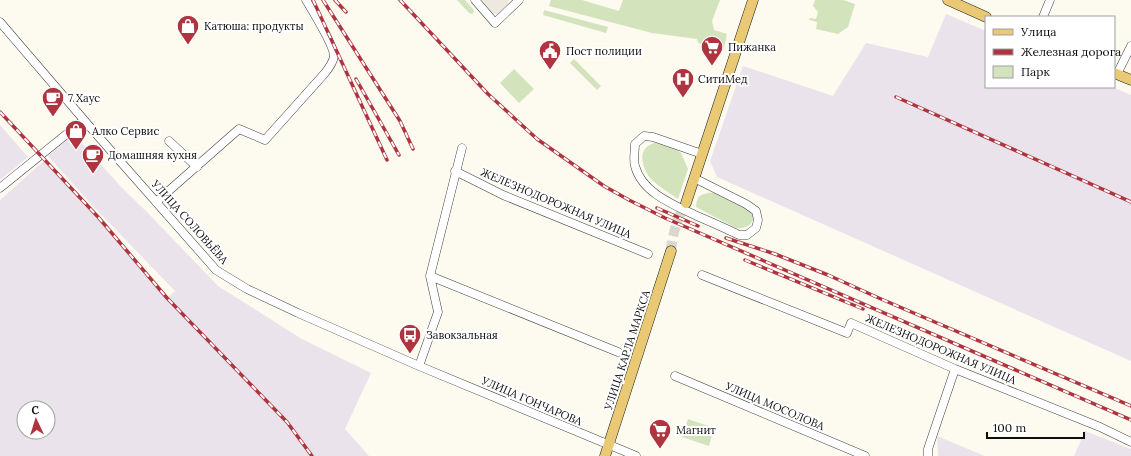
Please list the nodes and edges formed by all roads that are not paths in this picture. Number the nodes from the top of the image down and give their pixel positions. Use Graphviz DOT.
graph roads {
  1 [pos="306,0"];
  2 [pos="475,0"];
  3 [pos="519,0"];
  4 [pos="753,0"];
  5 [pos="948,0"];
  6 [pos="1050,0"];
  7 [pos="1043,16"];
  8 [pos="985,17"];
  9 [pos="0,22"];
  10 [pos="1131,46"];
  11 [pos="1116,74"];
  12 [pos="1131,80"];
  13 [pos="84,120"];
  14 [pos="169,141"];
  15 [pos="462,148"];
  16 [pos="702,154"];
  17 [pos="196,167"];
  18 [pos="456,171"];
  19 [pos="694,178"];
  20 [pos="0,188"];
  21 [pos="156,202"];
  22 [pos="686,203"];
  23 [pos="671,251"];
  24 [pos="648,254"];
  25 [pos="702,275"];
  26 [pos="430,276"];
  27 [pos="618,352"];
  28 [pos="419,366"];
  29 [pos="955,369"];
  30 [pos="675,376"];
  31 [pos="1131,442"];
  32 [pos="609,445"];
  33 [pos="605,456"];
  34 [pos="636,456"];
  35 [pos="865,456"];
  36 [pos="928,456"];
  1 -- 17 [label="street"];
  2 -- 3 [label="street"];
  4 -- 16 [label="main road"];
  5 -- 8 [label="main road"];
  6 -- 7 [label="street"];
  9 -- 13 [label="street, УЛИЦА СОЛОВЬЁВА"];
  10 -- 11 [label="street"];
  11 -- 12 [label="main road"];
  13 -- 20 [label="street"];
  13 -- 21 [label="street, УЛИЦА СОЛОВЬЁВА"];
  14 -- 17 [label="street"];
  15 -- 18 [label="street"];
  16 -- 19 [label="main road"];
  16 -- 19 [label="street"];
  17 -- 21 [label="street"];
  18 -- 24 [label="street, ЖЕЛЕЗНОДОРОЖНАЯ УЛИЦА"];
  18 -- 26 [label="street"];
  19 -- 22 [label="main road"];
  21 -- 28 [label="street, УЛИЦА СОЛОВЬЁВА"];
  23 -- 32 [label="main road, УЛИЦА КАРЛА МАРКСА"];
  25 -- 29 [label="street, ЖЕЛЕЗНОДОРОЖНАЯ УЛИЦА"];
  26 -- 27 [label="street"];
  26 -- 28 [label="street"];
  28 -- 32 [label="street, УЛИЦА ГОНЧАРОВА"];
  29 -- 31 [label="street, ЖЕЛЕЗНОДОРОЖНАЯ УЛИЦА"];
  29 -- 36 [label="street"];
  30 -- 35 [label="street, УЛИЦА МОСОЛОВА"];
  32 -- 33 [label="main road, УЛИЦА КАРЛА МАРКСА"];
  32 -- 34 [label="street, УЛИЦА ГОНЧАРОВА"];
}
